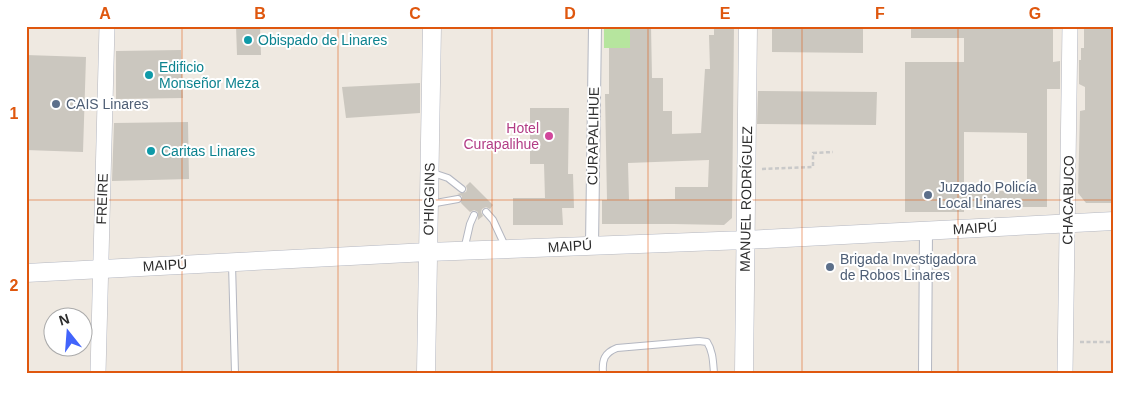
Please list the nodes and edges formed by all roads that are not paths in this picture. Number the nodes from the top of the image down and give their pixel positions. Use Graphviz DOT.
graph roads {
  1 [pos="107,26"];
  2 [pos="432,26"];
  3 [pos="594,26"];
  4 [pos="748,26"];
  5 [pos="1070,26"];
  6 [pos="429,172"];
  7 [pos="462,189"];
  8 [pos="458,199"];
  9 [pos="429,204"];
  10 [pos="486,212"];
  11 [pos="474,215"];
  12 [pos="1114,221"];
  13 [pos="1068,223"];
  14 [pos="926,230"];
  15 [pos="745,240"];
  16 [pos="592,245"];
  17 [pos="506,249"];
  18 [pos="464,250"];
  19 [pos="428,252"];
  20 [pos="232,262"];
  21 [pos="100,269"];
  22 [pos="26,273"];
  23 [pos="98,373"];
  24 [pos="236,373"];
  25 [pos="426,373"];
  26 [pos="603,373"];
  27 [pos="714,373"];
  28 [pos="744,373"];
  29 [pos="924,373"];
  30 [pos="1065,373"];
  1 -- 21 [label="street, FREIRE"];
  2 -- 6 [label="main road, O'HIGGINS"];
  3 -- 16 [label="street, CURAPALIHUE"];
  4 -- 15 [label="main road, MANUEL RODRÍGUEZ"];
  5 -- 13 [label="street, CHACABUCO"];
  6 -- 7 [label="lane"];
  6 -- 9 [label="main road, O'HIGGINS"];
  8 -- 9 [label="lane"];
  9 -- 19 [label="main road, O'HIGGINS"];
  10 -- 17 [label="lane"];
  11 -- 18 [label="lane"];
  12 -- 13 [label="main road, MAIPÚ"];
  13 -- 14 [label="main road, MAIPÚ"];
  13 -- 30 [label="street, CHACABUCO"];
  14 -- 15 [label="main road, MAIPÚ"];
  14 -- 29 [label="street"];
  15 -- 16 [label="main road, MAIPÚ"];
  15 -- 28 [label="main road, MANUEL RODRÍGUEZ"];
  16 -- 17 [label="main road, MAIPÚ"];
  17 -- 18 [label="main road, MAIPÚ"];
  18 -- 19 [label="main road, MAIPÚ"];
  19 -- 20 [label="main road, MAIPÚ"];
  19 -- 25 [label="main road, O'HIGGINS"];
  20 -- 21 [label="main road, MAIPÚ"];
  20 -- 24 [label="lane"];
  21 -- 22 [label="main road, MAIPÚ"];
  21 -- 23 [label="street, FREIRE"];
  26 -- 27 [label="lane"];
}
